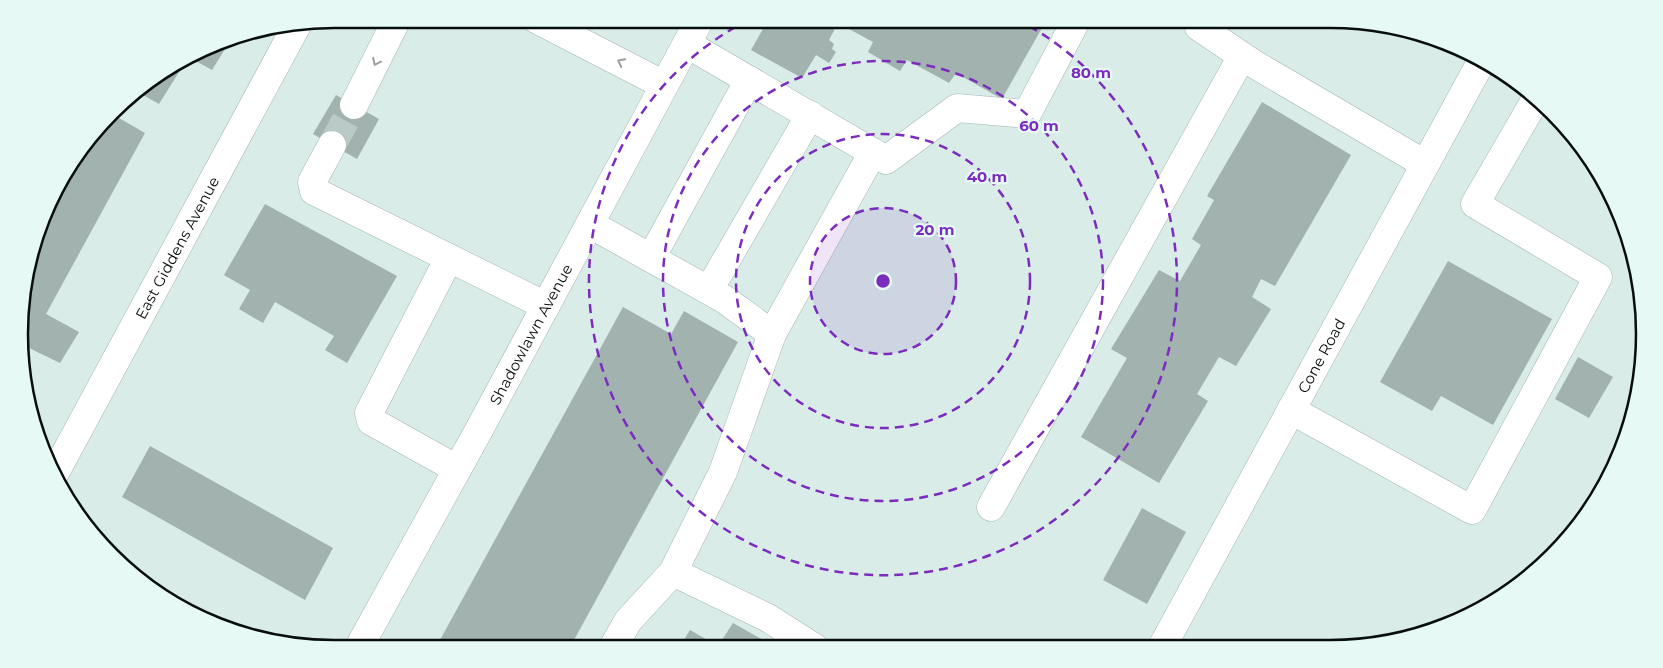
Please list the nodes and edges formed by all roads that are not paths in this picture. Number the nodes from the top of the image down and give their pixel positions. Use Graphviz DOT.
graph roads {
  1 [pos="392,28"];
  2 [pos="553,28"];
  3 [pos="695,28"];
  4 [pos="1072,28"];
  5 [pos="1200,28"];
  6 [pos="294,30"];
  7 [pos="687,44"];
  8 [pos="1242,56"];
  9 [pos="1478,67"];
  10 [pos="749,80"];
  11 [pos="664,85"];
  12 [pos="354,105"];
  13 [pos="1532,105"];
  14 [pos="810,115"];
  15 [pos="332,145"];
  16 [pos="873,152"];
  17 [pos="1425,164"];
  18 [pos="590,224"];
  19 [pos="449,258"];
  20 [pos="651,258"];
  21 [pos="709,290"];
  22 [pos="546,306"];
  23 [pos="772,334"];
  24 [pos="1291,410"];
  25 [pos="58,467"];
  26 [pos="457,469"];
  27 [pos="991,507"];
  28 [pos="673,572"];
  29 [pos="363,640"];
  30 [pos="617,640"];
  31 [pos="802,640"];
  32 [pos="1166,640"];
  1 -- 12 [label="street, one-way"];
  11 -- 2 [label="street, one-way"];
  3 -- 7 [label="street, Shadowlawn Avenue"];
  4 -- 16 [label="street"];
  5 -- 8 [label="street"];
  6 -- 25 [label="street, East Giddens Avenue"];
  7 -- 10 [label="street"];
  7 -- 11 [label="street, Shadowlawn Avenue"];
  8 -- 17 [label="street"];
  8 -- 27 [label="street"];
  9 -- 17 [label="street, Cone Road"];
  10 -- 14 [label="street"];
  10 -- 20 [label="street"];
  11 -- 18 [label="street, Shadowlawn Avenue"];
  13 -- 24 [label="street"];
  14 -- 16 [label="street"];
  14 -- 21 [label="street"];
  15 -- 19 [label="street"];
  16 -- 23 [label="street"];
  17 -- 24 [label="street, Cone Road"];
  18 -- 20 [label="street"];
  18 -- 22 [label="street, Shadowlawn Avenue"];
  19 -- 22 [label="street"];
  19 -- 26 [label="street"];
  20 -- 21 [label="street"];
  21 -- 23 [label="street"];
  22 -- 26 [label="street, Shadowlawn Avenue"];
  23 -- 28 [label="street"];
  24 -- 32 [label="street, Cone Road"];
  26 -- 29 [label="street, Shadowlawn Avenue"];
  28 -- 30 [label="street"];
  28 -- 31 [label="street"];
}
